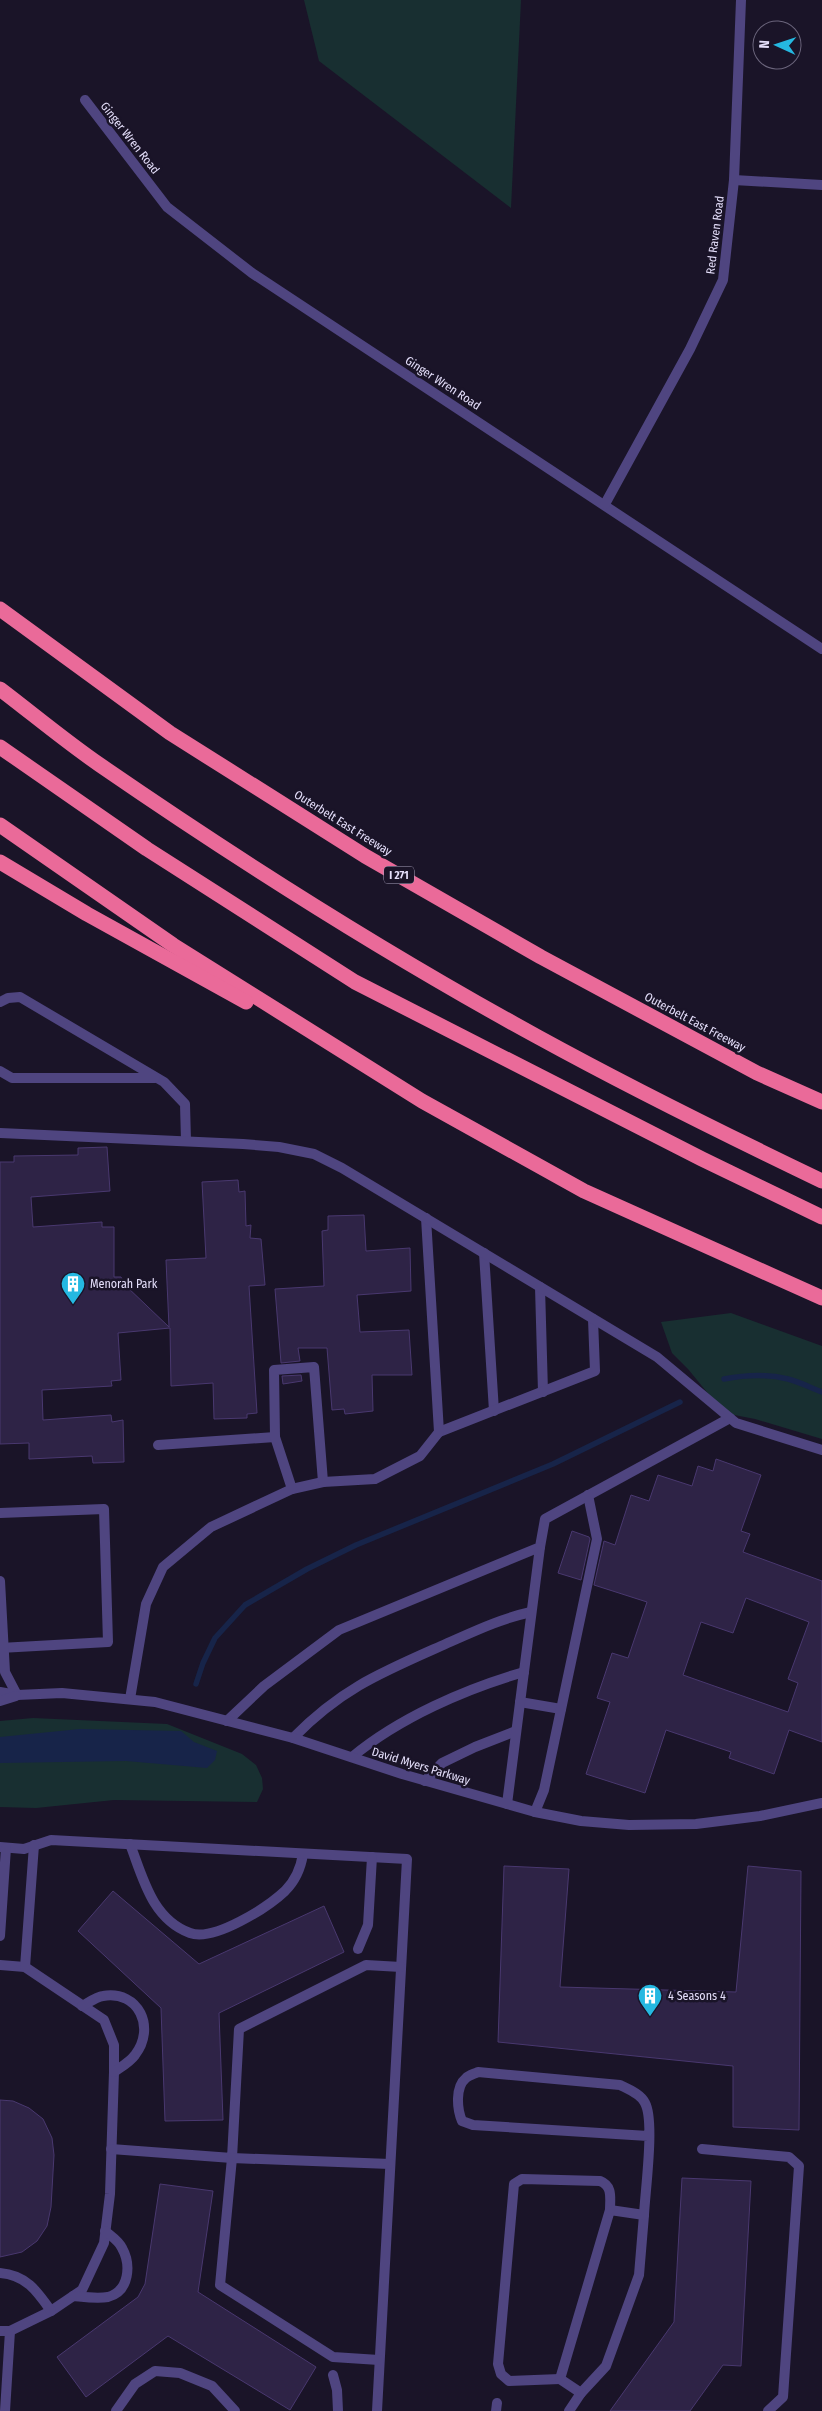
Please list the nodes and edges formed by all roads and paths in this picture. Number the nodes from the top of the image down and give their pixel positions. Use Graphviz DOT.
graph roads {
  1 [pos="741,0"];
  2 [pos="85,100"];
  3 [pos="734,180"];
  4 [pos="822,185"];
  5 [pos="605,504"];
  6 [pos="0,610"];
  7 [pos="822,649"];
  8 [pos="0,689"];
  9 [pos="0,747"];
  10 [pos="0,825"];
  11 [pos="0,862"];
  12 [pos="0,1002"];
  13 [pos="0,1071"];
  14 [pos="156,1078"];
  15 [pos="422,1101"];
  16 [pos="822,1102"];
  17 [pos="0,1133"];
  18 [pos="186,1141"];
  19 [pos="822,1181"];
  20 [pos="822,1217"];
  21 [pos="426,1218"];
  22 [pos="484,1253"];
  23 [pos="540,1287"];
  24 [pos="822,1298"];
  25 [pos="593,1318"];
  26 [pos="543,1392"];
  27 [pos="494,1411"];
  28 [pos="730,1418"];
  29 [pos="439,1432"];
  30 [pos="275,1437"];
  31 [pos="158,1445"];
  32 [pos="822,1450"];
  33 [pos="323,1482"];
  34 [pos="292,1489"];
  35 [pos="588,1496"];
  36 [pos="0,1513"];
  37 [pos="540,1548"];
  38 [pos="0,1581"];
  39 [pos="531,1612"];
  40 [pos="2,1648"];
  41 [pos="524,1672"];
  42 [pos="0,1692"];
  43 [pos="17,1695"];
  44 [pos="130,1699"];
  45 [pos="0,1701"];
  46 [pos="520,1702"];
  47 [pos="561,1708"];
  48 [pos="227,1721"];
  49 [pos="516,1731"];
  50 [pos="293,1738"];
  51 [pos="352,1757"];
  52 [pos="425,1781"];
  53 [pos="822,1803"];
  54 [pos="507,1804"];
  55 [pos="535,1812"];
  56 [pos="130,1844"];
  57 [pos="34,1846"];
  58 [pos="3,1848"];
  59 [pos="303,1854"];
  60 [pos="372,1857"];
  61 [pos="0,1936"];
  62 [pos="358,1949"];
  63 [pos="0,1965"];
  64 [pos="25,1967"];
  65 [pos="401,1967"];
  66 [pos="82,2006"];
  67 [pos="114,2072"];
  68 [pos="648,2136"];
  69 [pos="111,2149"];
  70 [pos="702,2149"];
  71 [pos="232,2158"];
  72 [pos="390,2164"];
  73 [pos="610,2210"];
  74 [pos="644,2215"];
  75 [pos="106,2231"];
  76 [pos="0,2273"];
  77 [pos="73,2296"];
  78 [pos="51,2310"];
  79 [pos="5,2331"];
  80 [pos="379,2360"];
  81 [pos="333,2375"];
  82 [pos="560,2379"];
  83 [pos="581,2393"];
  84 [pos="5,2411"];
  85 [pos="116,2411"];
  86 [pos="235,2411"];
  87 [pos="338,2411"];
  88 [pos="377,2411"];
  89 [pos="569,2411"];
  90 [pos="768,2411"];
  1 -- 3 [label="street, Red Raven Road"];
  2 -- 5 [label="street, Ginger Wren Road"];
  3 -- 4 [label="street"];
  3 -- 5 [label="street, Red Raven Road"];
  5 -- 7 [label="street, Ginger Wren Road"];
  6 -- 16 [label="highway, Outerbelt East Freeway / I 271"];
  8 -- 19 [label="highway"];
  9 -- 20 [label="highway"];
  10 -- 15 [label="highway"];
  11 -- 15 [label="highway"];
  12 -- 14 [label="street"];
  13 -- 14 [label="street"];
  14 -- 18 [label="street"];
  15 -- 24 [label="highway"];
  17 -- 18 [label="street"];
  18 -- 21 [label="street"];
  21 -- 22 [label="street"];
  21 -- 29 [label="street"];
  22 -- 23 [label="street"];
  22 -- 27 [label="street"];
  23 -- 25 [label="street"];
  23 -- 26 [label="street"];
  25 -- 26 [label="street"];
  25 -- 28 [label="street"];
  26 -- 27 [label="street"];
  27 -- 29 [label="street"];
  28 -- 32 [label="street"];
  28 -- 35 [label="street"];
  29 -- 33 [label="street"];
  30 -- 31 [label="street"];
  30 -- 33 [label="street"];
  30 -- 34 [label="street"];
  33 -- 34 [label="street"];
  34 -- 44 [label="street"];
  35 -- 37 [label="street"];
  35 -- 47 [label="street"];
  36 -- 40 [label="street"];
  37 -- 39 [label="street"];
  37 -- 48 [label="street"];
  38 -- 40 [label="street"];
  39 -- 41 [label="street"];
  39 -- 50 [label="street"];
  40 -- 43 [label="street"];
  41 -- 46 [label="street"];
  41 -- 51 [label="street"];
  42 -- 43 [label="street, David Myers Parkway"];
  43 -- 44 [label="street, David Myers Parkway"];
  43 -- 45 [label="street, David Myers Parkway"];
  44 -- 48 [label="street, David Myers Parkway"];
  46 -- 47 [label="street"];
  46 -- 49 [label="street"];
  47 -- 55 [label="street"];
  48 -- 50 [label="street, David Myers Parkway"];
  49 -- 52 [label="street"];
  49 -- 54 [label="street"];
  50 -- 51 [label="street, David Myers Parkway"];
  51 -- 52 [label="street, David Myers Parkway"];
  52 -- 54 [label="street, David Myers Parkway"];
  53 -- 55 [label="street, David Myers Parkway"];
  54 -- 55 [label="street, David Myers Parkway"];
  56 -- 57 [label="street"];
  56 -- 59 [label="street"];
  56 -- 59 [label="street"];
  57 -- 58 [label="street"];
  57 -- 64 [label="street"];
  58 -- 61 [label="street"];
  59 -- 60 [label="street"];
  60 -- 62 [label="street"];
  60 -- 65 [label="street"];
  63 -- 64 [label="street"];
  64 -- 66 [label="street"];
  65 -- 71 [label="street"];
  65 -- 72 [label="street"];
  66 -- 67 [label="street"];
  66 -- 67 [label="street"];
  67 -- 69 [label="street"];
  68 -- 68 [label="street"];
  68 -- 74 [label="street"];
  69 -- 71 [label="street"];
  69 -- 75 [label="street"];
  70 -- 90 [label="street"];
  71 -- 72 [label="street"];
  71 -- 80 [label="street"];
  72 -- 80 [label="street"];
  73 -- 74 [label="street"];
  73 -- 82 [label="street"];
  73 -- 82 [label="street"];
  74 -- 83 [label="street"];
  75 -- 77 [label="street"];
  75 -- 77 [label="street"];
  76 -- 78 [label="street"];
  77 -- 78 [label="street"];
  78 -- 79 [label="street"];
  79 -- 84 [label="street"];
  80 -- 88 [label="street"];
  81 -- 87 [label="street"];
  82 -- 83 [label="street"];
  83 -- 89 [label="street"];
  85 -- 86 [label="street"];
}
